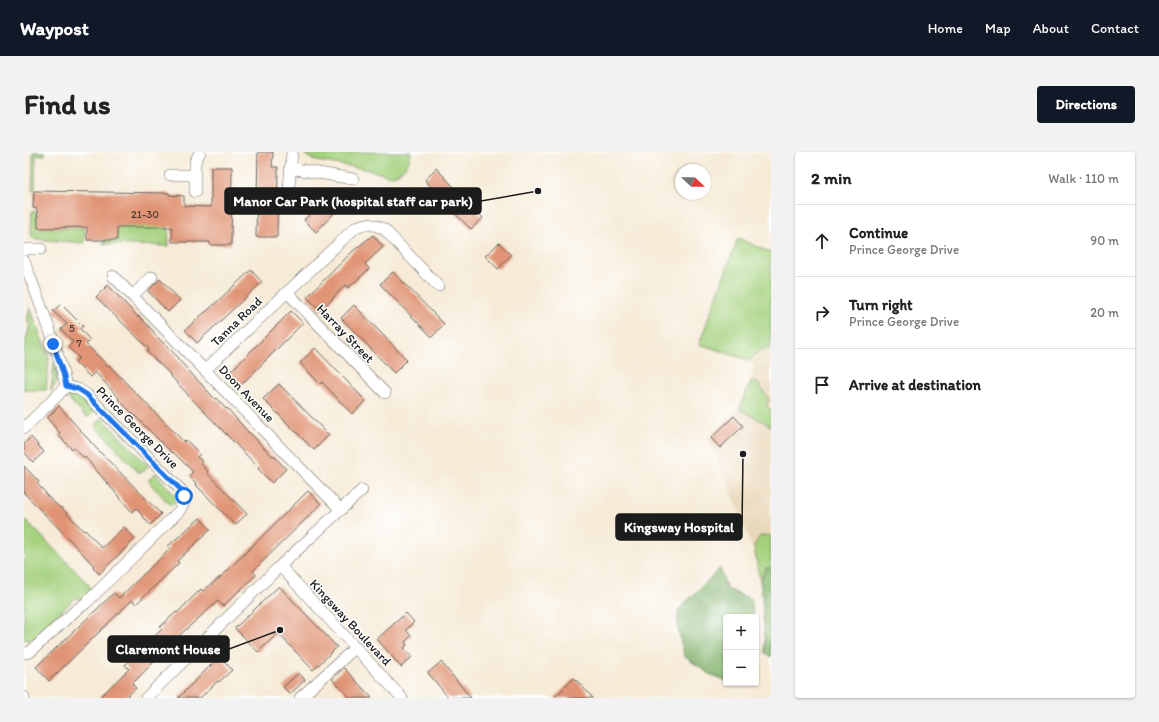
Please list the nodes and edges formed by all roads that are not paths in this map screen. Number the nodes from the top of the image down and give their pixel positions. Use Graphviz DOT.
graph roads {
  1 [pos="200,152"];
  2 [pos="292,152"];
  3 [pos="290,168"];
  4 [pos="170,175"];
  5 [pos="194,175"];
  6 [pos="353,179"];
  7 [pos="289,188"];
  8 [pos="195,192"];
  9 [pos="41,249"];
  10 [pos="24,250"];
  11 [pos="24,261"];
  12 [pos="113,276"];
  13 [pos="152,277"];
  14 [pos="438,286"];
  15 [pos="287,292"];
  16 [pos="133,295"];
  17 [pos="205,370"];
  18 [pos="66,386"];
  19 [pos="384,393"];
  20 [pos="24,428"];
  21 [pos="362,490"];
  22 [pos="341,510"];
  23 [pos="280,566"];
  24 [pos="356,646"];
  25 [pos="24,653"];
  26 [pos="146,698"];
  27 [pos="300,698"];
  28 [pos="402,698"];
  1 -- 5 [label="street"];
  2 -- 3 [label="street"];
  3 -- 6 [label="street"];
  3 -- 7 [label="street"];
  4 -- 5 [label="street"];
  5 -- 8 [label="street"];
  9 -- 10 [label="street"];
  11 -- 18 [label="street"];
  12 -- 16 [label="street, Doon Avenue"];
  13 -- 16 [label="street"];
  14 -- 15 [label="street, Tanna Road"];
  15 -- 17 [label="street, Tanna Road"];
  15 -- 19 [label="street, Harray Street"];
  16 -- 17 [label="street, Doon Avenue"];
  17 -- 22 [label="street, Doon Avenue"];
  18 -- 20 [label="street"];
  18 -- 25 [label="street, Prince George Drive"];
  21 -- 22 [label="street"];
  22 -- 23 [label="street"];
  23 -- 24 [label="street, Kingsway Boulevard"];
  23 -- 26 [label="street"];
  24 -- 27 [label="street"];
  24 -- 28 [label="street, Kingsway Boulevard"];
}
